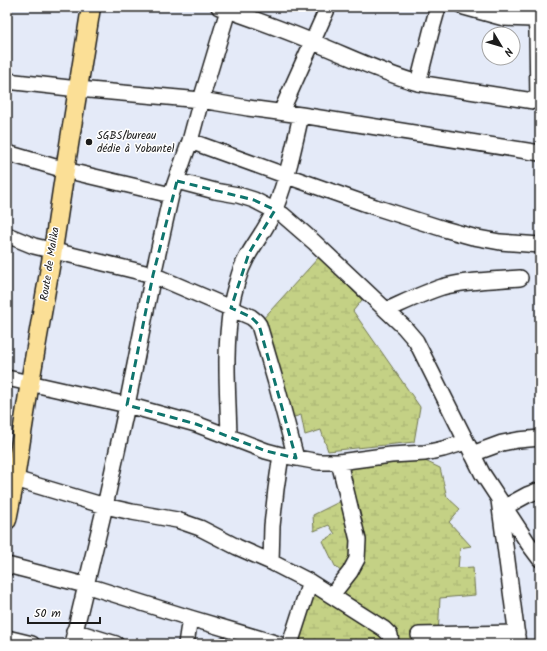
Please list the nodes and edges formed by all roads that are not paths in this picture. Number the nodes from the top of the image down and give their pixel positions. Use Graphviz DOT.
graph roads {
  1 [pos="91,7"];
  2 [pos="328,7"];
  3 [pos="438,7"];
  4 [pos="464,7"];
  5 [pos="225,8"];
  6 [pos="313,42"];
  7 [pos="7,81"];
  8 [pos="418,83"];
  9 [pos="78,89"];
  10 [pos="201,100"];
  11 [pos="539,102"];
  12 [pos="281,112"];
  13 [pos="301,115"];
  14 [pos="190,141"];
  15 [pos="7,153"];
  16 [pos="540,153"];
  17 [pos="65,170"];
  18 [pos="287,176"];
  19 [pos="177,181"];
  20 [pos="171,195"];
  21 [pos="275,210"];
  22 [pos="7,235"];
  23 [pos="540,245"];
  24 [pos="53,250"];
  25 [pos="153,276"];
  26 [pos="520,278"];
  27 [pos="231,308"];
  28 [pos="387,310"];
  29 [pos="7,378"];
  30 [pos="30,383"];
  31 [pos="127,405"];
  32 [pos="229,436"];
  33 [pos="540,438"];
  34 [pos="469,448"];
  35 [pos="281,455"];
  36 [pos="296,458"];
  37 [pos="339,462"];
  38 [pos="11,479"];
  39 [pos="540,490"];
  40 [pos="502,503"];
  41 [pos="105,506"];
  42 [pos="7,520"];
  43 [pos="539,557"];
  44 [pos="270,562"];
  45 [pos="7,565"];
  46 [pos="310,582"];
  47 [pos="86,585"];
  48 [pos="332,595"];
  49 [pos="190,618"];
  50 [pos="419,635"];
  51 [pos="7,638"];
  52 [pos="73,638"];
  53 [pos="517,639"];
  54 [pos="32,644"];
  55 [pos="116,644"];
  56 [pos="186,644"];
  57 [pos="278,644"];
  58 [pos="290,644"];
  59 [pos="391,644"];
  1 -- 9 [label="main road, Route de Malika"];
  2 -- 6 [label="street"];
  3 -- 8 [label="street"];
  4 -- 11 [label="street"];
  5 -- 6 [label="street"];
  5 -- 10 [label="street"];
  6 -- 8 [label="street"];
  6 -- 12 [label="street"];
  7 -- 9 [label="street"];
  8 -- 11 [label="street"];
  9 -- 10 [label="street"];
  9 -- 17 [label="main road, Route de Malika"];
  10 -- 12 [label="street"];
  10 -- 14 [label="street"];
  12 -- 13 [label="street"];
  13 -- 16 [label="street"];
  13 -- 18 [label="street"];
  14 -- 18 [label="street"];
  14 -- 19 [label="street"];
  15 -- 17 [label="street"];
  17 -- 20 [label="street"];
  17 -- 24 [label="main road, Route de Malika"];
  18 -- 21 [label="street"];
  18 -- 23 [label="street"];
  19 -- 20 [label="street"];
  19 -- 21 [label="street"];
  20 -- 25 [label="street"];
  21 -- 27 [label="street"];
  21 -- 28 [label="street"];
  22 -- 24 [label="street"];
  24 -- 25 [label="street"];
  24 -- 30 [label="main road, Route de Malika"];
  25 -- 27 [label="street"];
  25 -- 31 [label="street"];
  26 -- 28 [label="street"];
  27 -- 32 [label="street"];
  27 -- 36 [label="street"];
  28 -- 34 [label="street"];
  29 -- 30 [label="street"];
  30 -- 31 [label="street"];
  30 -- 38 [label="main road, Route de Malika"];
  31 -- 32 [label="street"];
  31 -- 41 [label="street"];
  32 -- 35 [label="street"];
  33 -- 34 [label="street"];
  34 -- 37 [label="street"];
  34 -- 40 [label="street"];
  35 -- 36 [label="street"];
  35 -- 44 [label="street"];
  36 -- 37 [label="street"];
  37 -- 48 [label="street"];
  38 -- 41 [label="street"];
  38 -- 42 [label="main road, Route de Malika"];
  39 -- 40 [label="street"];
  40 -- 43 [label="street"];
  40 -- 53 [label="street"];
  41 -- 44 [label="street"];
  41 -- 47 [label="street"];
  44 -- 46 [label="street"];
  45 -- 47 [label="street"];
  46 -- 48 [label="street"];
  46 -- 58 [label="street"];
  47 -- 49 [label="street"];
  47 -- 52 [label="street"];
  48 -- 59 [label="street"];
  49 -- 56 [label="street"];
  49 -- 57 [label="street"];
  50 -- 53 [label="street"];
  51 -- 54 [label="street"];
  52 -- 55 [label="street"];
}
